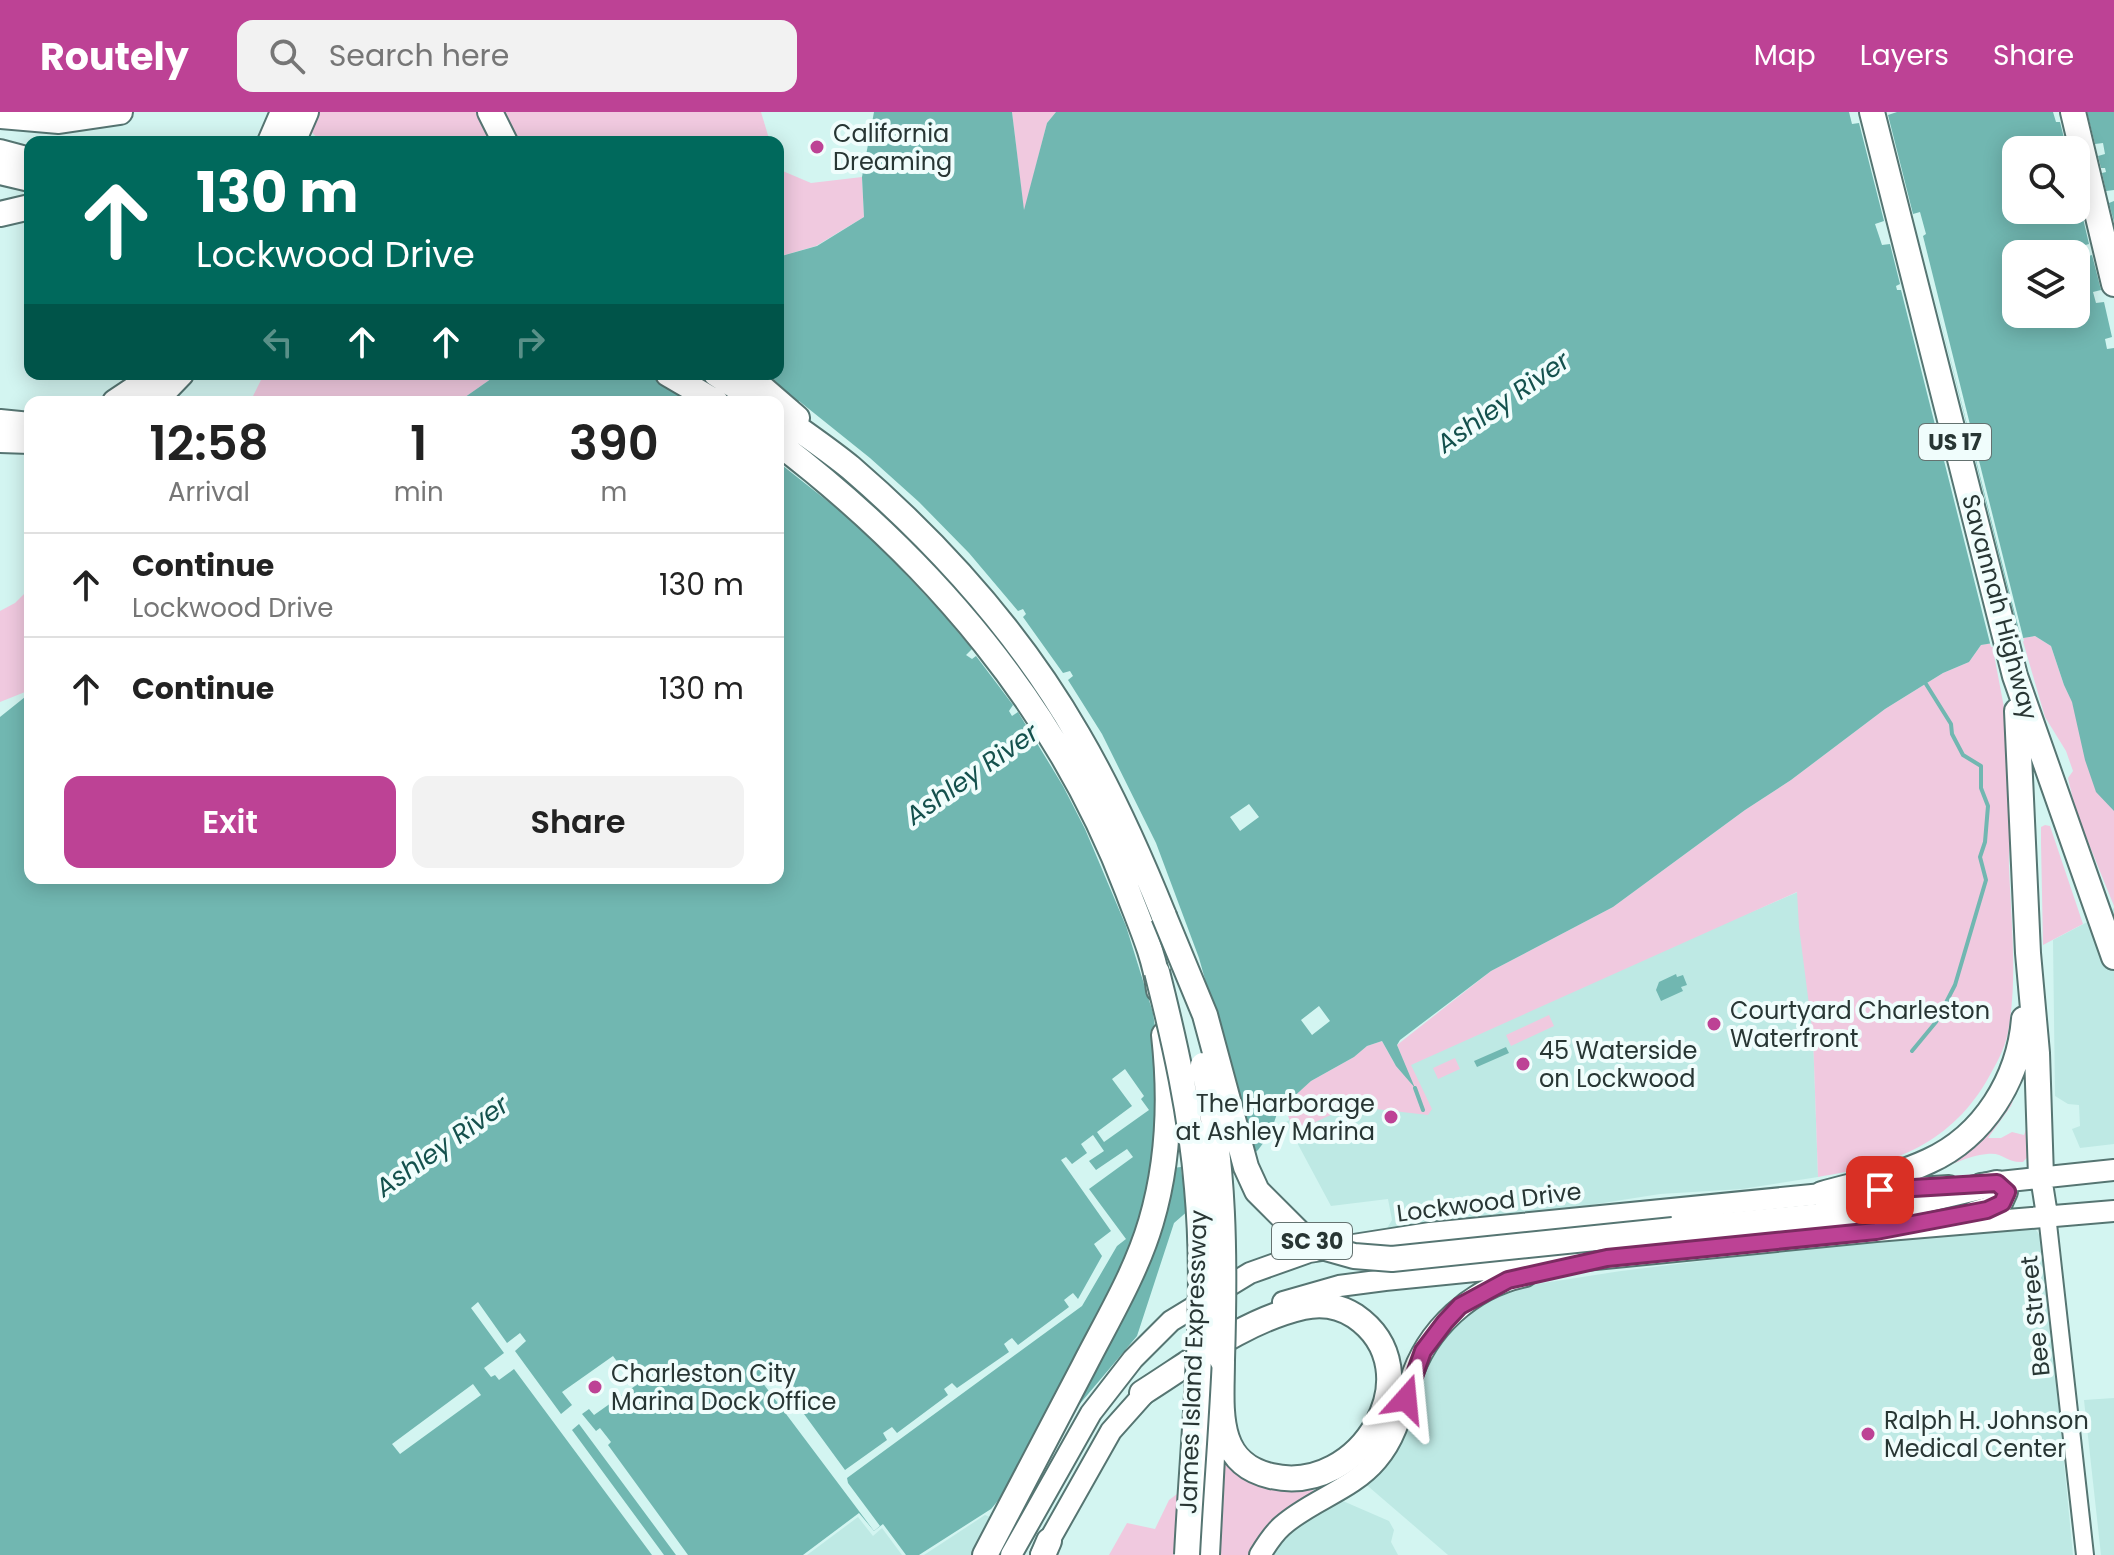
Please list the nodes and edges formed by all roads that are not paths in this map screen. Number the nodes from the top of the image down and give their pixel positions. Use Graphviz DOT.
graph roads {
  1 [pos="120,112"];
  2 [pos="283,112"];
  3 [pos="306,112"];
  4 [pos="490,112"];
  5 [pos="1872,112"];
  6 [pos="2073,112"];
  7 [pos="0,116"];
  8 [pos="273,136"];
  9 [pos="296,136"];
  10 [pos="502,136"];
  11 [pos="0,152"];
  12 [pos="24,158"];
  13 [pos="0,172"];
  14 [pos="24,178"];
  15 [pos="24,208"];
  16 [pos="0,214"];
  17 [pos="2114,284"];
  18 [pos="148,380"];
  19 [pos="175,380"];
  20 [pos="678,380"];
  21 [pos="725,380"];
  22 [pos="753,380"];
  23 [pos="124,396"];
  24 [pos="160,396"];
  25 [pos="706,396"];
  26 [pos="751,396"];
  27 [pos="770,396"];
  28 [pos="784,408"];
  29 [pos="784,418"];
  30 [pos="0,422"];
  31 [pos="24,424"];
  32 [pos="0,440"];
  33 [pos="24,441"];
  34 [pos="784,448"];
  35 [pos="848,466"];
  36 [pos="2014,671"];
  37 [pos="1164,916"];
  38 [pos="2028,953"];
  39 [pos="2114,957"];
  40 [pos="1157,972"];
  41 [pos="2114,1170"];
  42 [pos="2041,1177"];
  43 [pos="1997,1183"];
  44 [pos="1822,1194"];
  45 [pos="2114,1211"];
  46 [pos="2047,1215"];
  47 [pos="1876,1231"];
  48 [pos="1607,1258"];
  49 [pos="1222,1360"];
  50 [pos="1142,1393"];
  51 [pos="1045,1550"];
  52 [pos="985,1555"];
  53 [pos="1011,1555"];
  54 [pos="1187,1555"];
  55 [pos="1207,1555"];
  56 [pos="1260,1555"];
  57 [pos="2085,1555"];
  1 -- 7 [label="highway"];
  2 -- 8 [label="highway"];
  3 -- 9 [label="highway"];
  4 -- 10 [label="highway"];
  5 -- 36 [label="highway, Savannah Highway / US 17"];
  6 -- 17 [label="highway"];
  11 -- 12 [label="highway"];
  13 -- 14 [label="highway"];
  15 -- 16 [label="highway"];
  18 -- 23 [label="highway"];
  19 -- 24 [label="highway"];
  20 -- 25 [label="highway"];
  21 -- 26 [label="highway"];
  22 -- 27 [label="highway"];
  28 -- 35 [label="highway"];
  29 -- 35 [label="highway, James Island Expressway / SC 30"];
  30 -- 31 [label="highway"];
  32 -- 33 [label="highway"];
  34 -- 40 [label="highway, James Island Expressway"];
  35 -- 37 [label="highway, James Island Expressway / SC 30"];
  36 -- 38 [label="highway"];
  36 -- 39 [label="highway, Savannah Highway / US 17"];
  37 -- 43 [label="highway, SC 30, bridge"];
  37 -- 49 [label="highway, James Island Expressway / SC 30, bridge"];
  38 -- 42 [label="highway"];
  38 -- 44 [label="highway"];
  40 -- 52 [label="highway, bridge"];
  40 -- 54 [label="highway, James Island Expressway, bridge"];
  41 -- 42 [label="main road, Lockwood Drive / SC 30"];
  42 -- 43 [label="main road, Lockwood Drive / SC 30"];
  42 -- 46 [label="main road"];
  43 -- 44 [label="main road, Lockwood Drive / SC 30"];
  43 -- 47 [label="main road"];
  44 -- 53 [label="main road, Lockwood Drive / SC 30, bridge"];
  45 -- 46 [label="main road, SC 30"];
  46 -- 47 [label="main road, SC 30"];
  46 -- 57 [label="street, Bee Street"];
  47 -- 48 [label="main road, SC 30"];
  48 -- 50 [label="main road, SC 30, bridge"];
  48 -- 56 [label="main road"];
  49 -- 50 [label="highway, bridge"];
  49 -- 55 [label="highway, James Island Expressway / SC 30"];
  50 -- 51 [label="main road, SC 30"];
}
